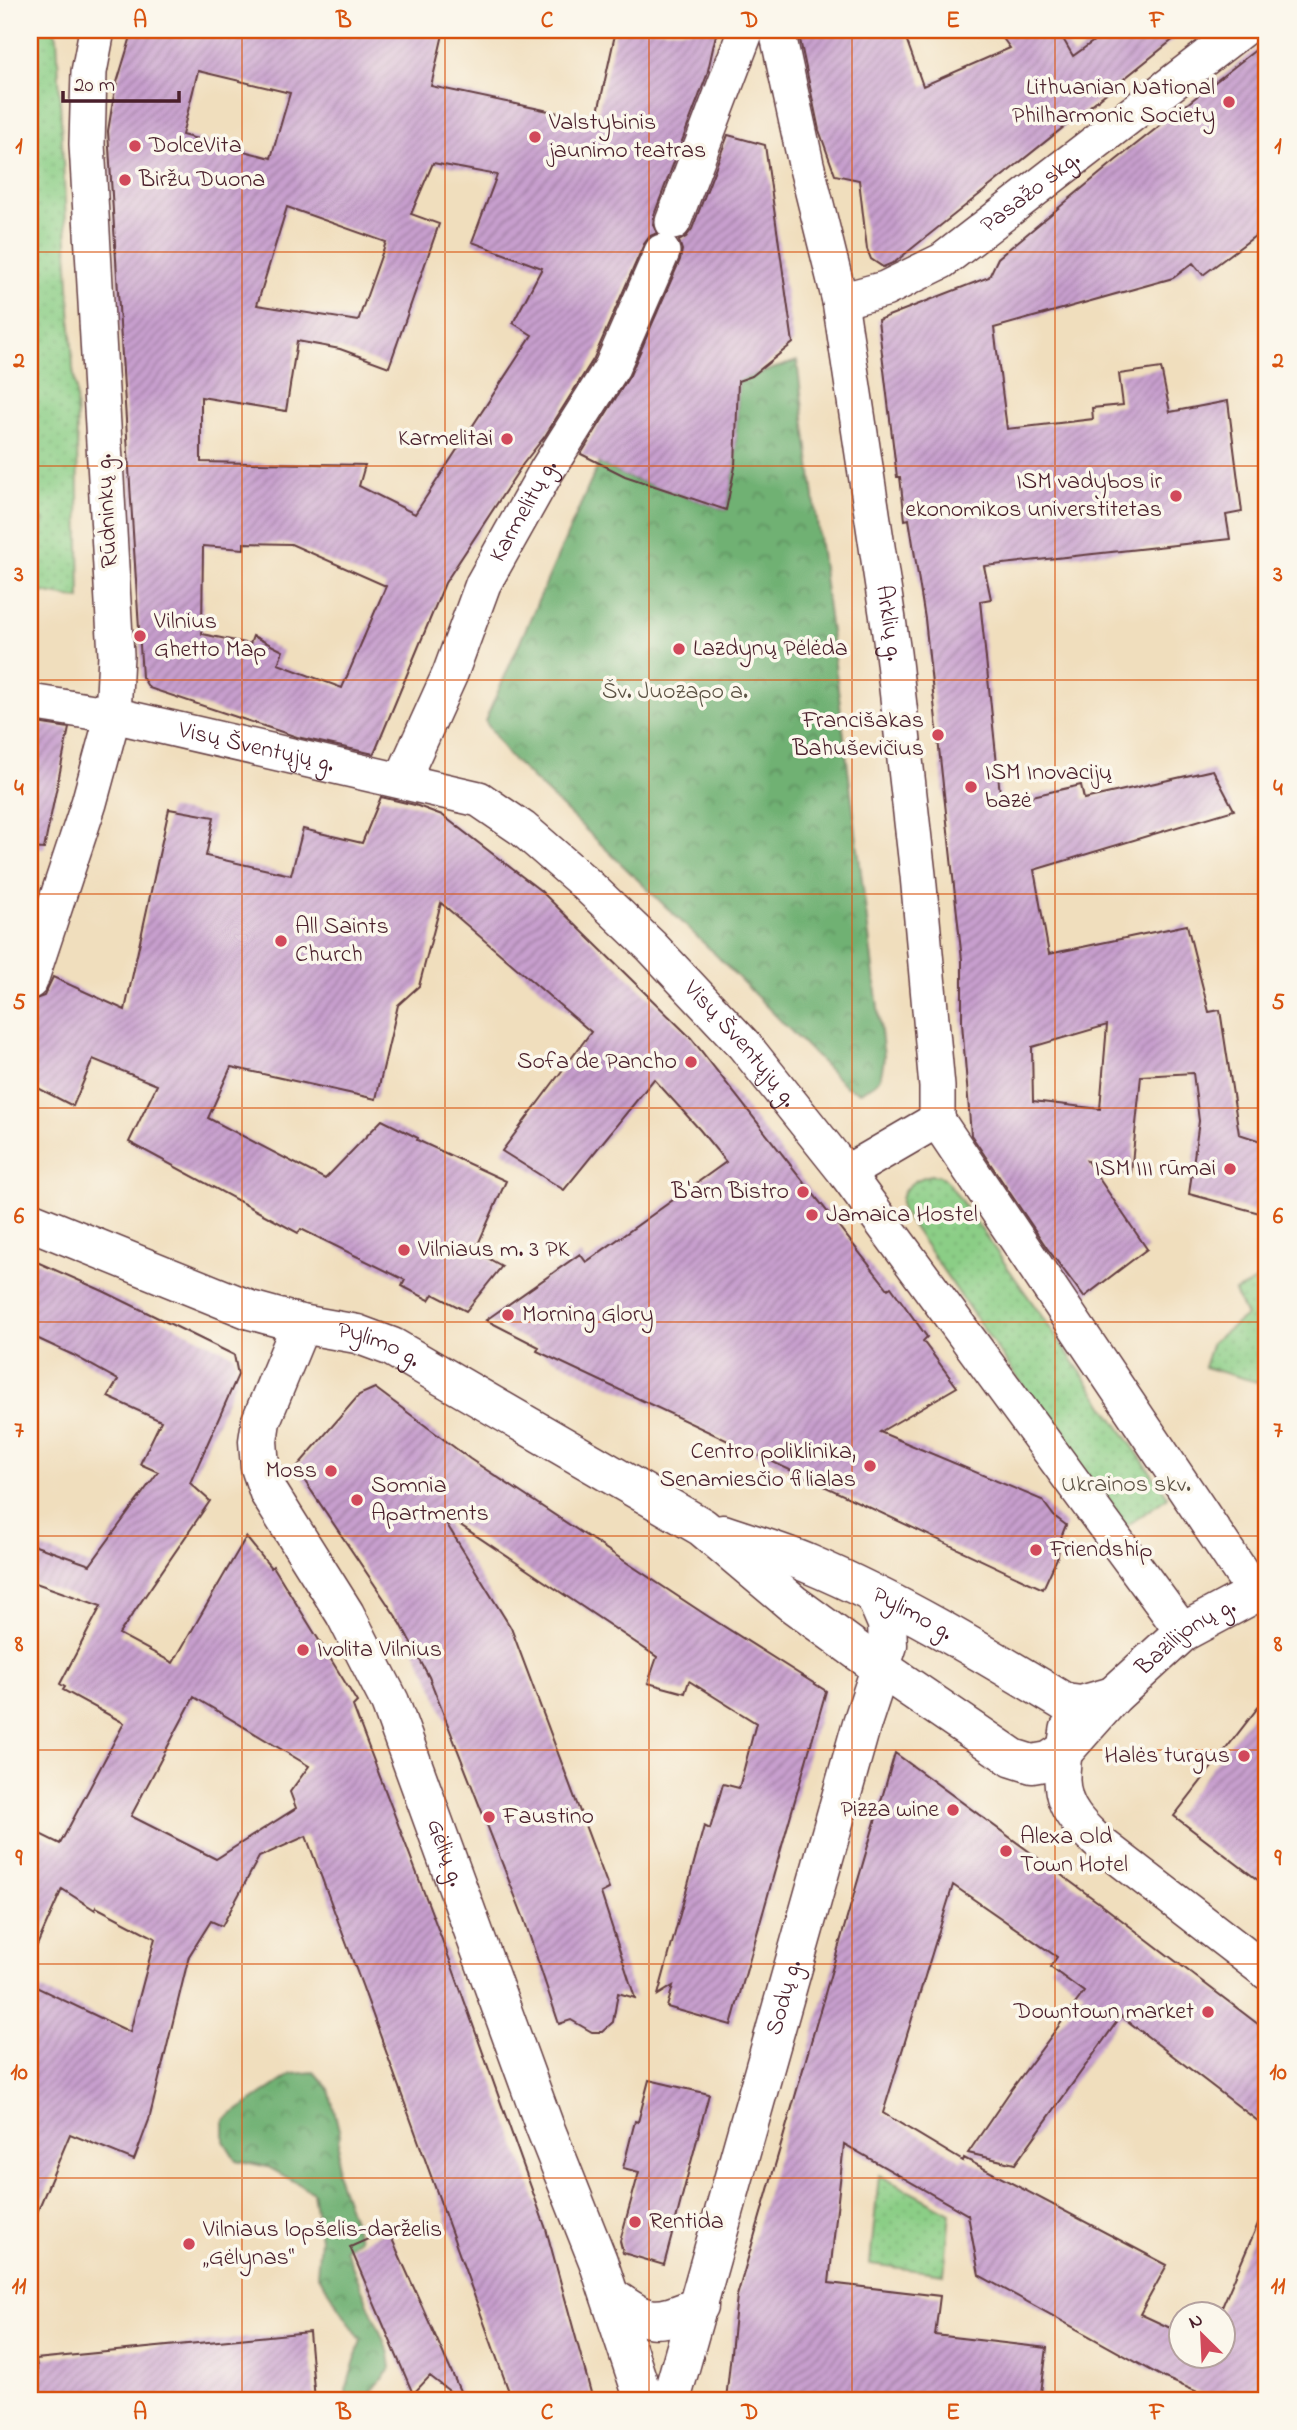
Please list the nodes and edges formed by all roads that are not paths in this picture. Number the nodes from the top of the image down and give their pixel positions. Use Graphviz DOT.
graph roads {
  1 [pos="97,30"];
  2 [pos="746,30"];
  3 [pos="777,30"];
  4 [pos="1241,30"];
  5 [pos="840,302"];
  6 [pos="30,702"];
  7 [pos="113,715"];
  8 [pos="402,780"];
  9 [pos="30,981"];
  10 [pos="937,1120"];
  11 [pos="846,1173"];
  12 [pos="30,1221"];
  13 [pos="301,1324"];
  14 [pos="702,1527"];
  15 [pos="1261,1590"];
  16 [pos="875,1596"];
  17 [pos="1182,1632"];
  18 [pos="881,1668"];
  19 [pos="1113,1696"];
  20 [pos="1066,1703"];
  21 [pos="1063,1752"];
  22 [pos="1013,1758"];
  23 [pos="1073,1815"];
  24 [pos="1267,1972"];
  25 [pos="610,2296"];
  26 [pos="699,2306"];
  27 [pos="644,2400"];
  28 [pos="671,2400"];
  1 -- 7 [label="street, Rūdninkų g."];
  2 -- 8 [label="street, Karmelitų g."];
  3 -- 5 [label="street, Arklių g."];
  4 -- 5 [label="street, Pasažo skg."];
  5 -- 10 [label="street, Arklių g."];
  6 -- 7 [label="street, Visų Šventųjų g."];
  7 -- 8 [label="street, Visų Šventųjų g."];
  7 -- 9 [label="street, Rūdninkų g."];
  8 -- 11 [label="street, Visų Šventųjų g."];
  10 -- 11 [label="street"];
  10 -- 15 [label="street"];
  11 -- 17 [label="street, Visų Šventųjų g."];
  12 -- 13 [label="main road, Pylimo g."];
  13 -- 14 [label="main road, Pylimo g."];
  13 -- 25 [label="main road, Gėlių g."];
  14 -- 16 [label="main road, Pylimo g."];
  14 -- 18 [label="main road, Pylimo g."];
  15 -- 17 [label="main road, Bazilijonų g."];
  16 -- 18 [label="main road, Sodų g."];
  16 -- 20 [label="main road, Pylimo g."];
  17 -- 19 [label="main road, Bazilijonų g."];
  18 -- 22 [label="main road, Pylimo g."];
  18 -- 26 [label="main road, Sodų g."];
  19 -- 20 [label="main road, Bazilijonų g."];
  19 -- 21 [label="main road, Bazilijonų g."];
  20 -- 21 [label="street, Pylimo g."];
  21 -- 22 [label="main road, Pylimo g."];
  21 -- 23 [label="street, Pylimo g."];
  22 -- 23 [label="street, Pylimo g."];
  23 -- 24 [label="street, Pylimo g."];
  25 -- 26 [label="main road"];
  25 -- 27 [label="main road, Gėlių g."];
  26 -- 28 [label="main road, Sodų g."];
}
